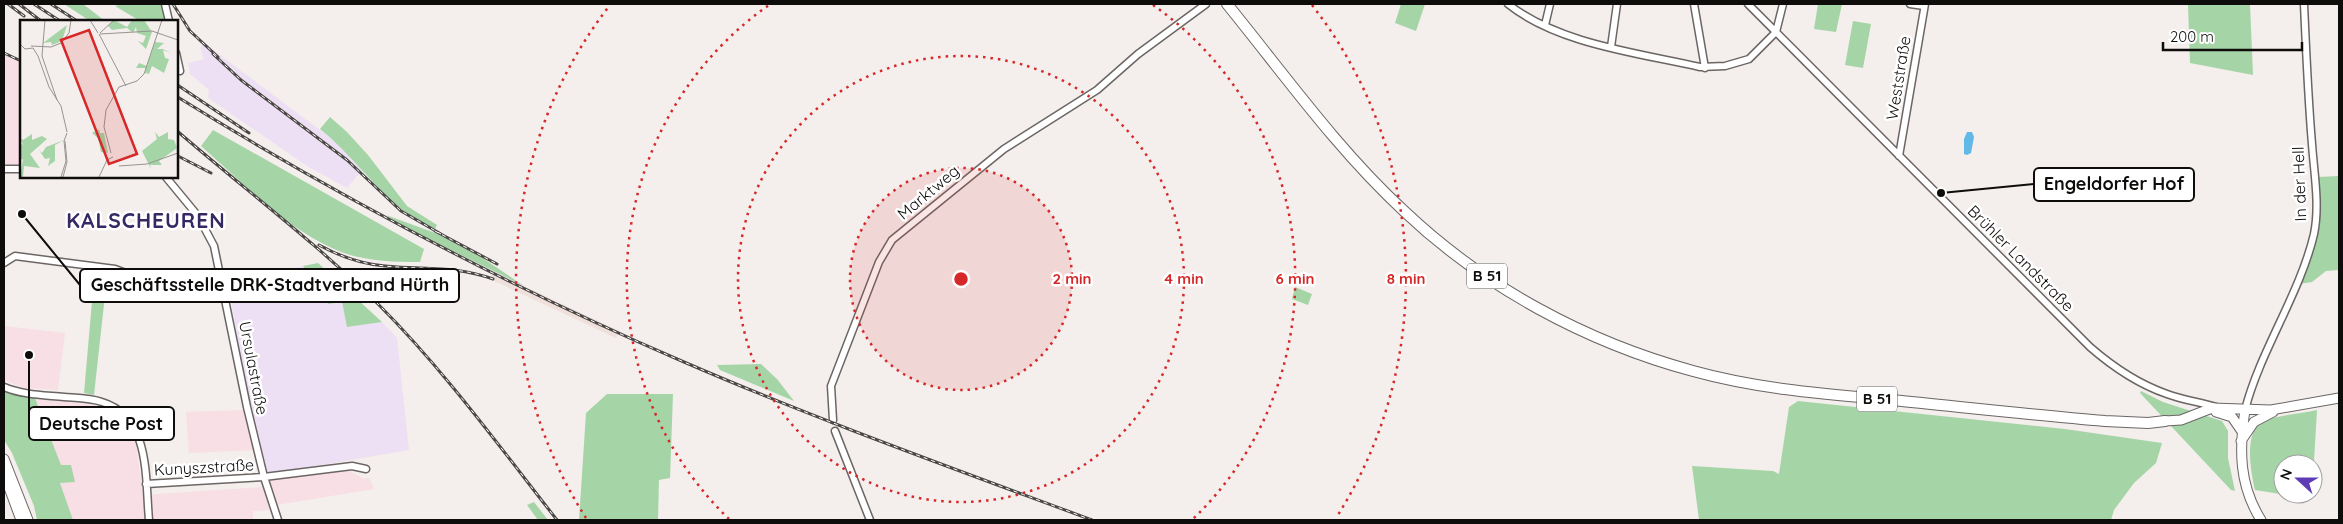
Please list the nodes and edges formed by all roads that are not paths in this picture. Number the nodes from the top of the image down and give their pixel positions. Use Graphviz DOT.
graph roads {
  1 [pos="165,4"];
  2 [pos="1206,4"];
  3 [pos="1228,4"];
  4 [pos="1508,4"];
  5 [pos="1550,4"];
  6 [pos="1617,4"];
  7 [pos="1694,4"];
  8 [pos="1748,4"];
  9 [pos="1783,4"];
  10 [pos="1910,4"];
  11 [pos="2304,4"];
  12 [pos="1924,5"];
  13 [pos="169,20"];
  14 [pos="1546,25"];
  15 [pos="1776,32"];
  16 [pos="1611,47"];
  17 [pos="178,62"];
  18 [pos="1705,68"];
  19 [pos="180,71"];
  20 [pos="1899,156"];
  21 [pos="4,169"];
  22 [pos="20,169"];
  23 [pos="167,178"];
  24 [pos="5,263"];
  25 [pos="224,288"];
  26 [pos="4,387"];
  27 [pos="2339,398"];
  28 [pos="2217,408"];
  29 [pos="2280,409"];
  30 [pos="2244,410"];
  31 [pos="2203,411"];
  32 [pos="833,420"];
  33 [pos="2165,421"];
  34 [pos="835,430"];
  35 [pos="2242,430"];
  36 [pos="2240,443"];
  37 [pos="4,459"];
  38 [pos="366,469"];
  39 [pos="4,474"];
  40 [pos="264,477"];
  41 [pos="146,484"];
  42 [pos="21,520"];
  43 [pos="28,520"];
  44 [pos="150,520"];
  45 [pos="278,520"];
  46 [pos="870,520"];
  47 [pos="2261,520"];
  1 -- 13 [label="street"];
  2 -- 32 [label="street, Marktweg"];
  3 -- 33 [label="highway, B 51"];
  4 -- 14 [label="street"];
  5 -- 14 [label="street"];
  6 -- 16 [label="street"];
  7 -- 18 [label="street"];
  8 -- 15 [label="street, Brühler Landstraße"];
  9 -- 15 [label="street"];
  10 -- 12 [label="street"];
  11 -- 30 [label="street, In der Hell"];
  12 -- 20 [label="street, Weststraße"];
  14 -- 16 [label="street"];
  15 -- 18 [label="street"];
  15 -- 20 [label="street, Brühler Landstraße"];
  16 -- 18 [label="street"];
  17 -- 19 [label="street"];
  20 -- 28 [label="street, Brühler Landstraße"];
  21 -- 22 [label="street"];
  23 -- 25 [label="street, Ursulastraße"];
  24 -- 25 [label="street"];
  25 -- 40 [label="street, Ursulastraße"];
  26 -- 41 [label="street"];
  27 -- 29 [label="main road, B 51"];
  28 -- 30 [label="main road, Brühler Landstraße / B 51"];
  28 -- 31 [label="main road, B 51"];
  29 -- 30 [label="main road, B 51"];
  29 -- 36 [label="main road"];
  30 -- 35 [label="main road"];
  31 -- 33 [label="main road, B 51"];
  31 -- 35 [label="main road"];
  34 -- 46 [label="street"];
  35 -- 36 [label="main road"];
  36 -- 47 [label="main road"];
  37 -- 43 [label="main road"];
  38 -- 40 [label="street, Kunyszstraße"];
  39 -- 42 [label="main road"];
  40 -- 41 [label="street, Kunyszstraße"];
  40 -- 45 [label="street, Ursulastraße"];
  41 -- 44 [label="street"];
}
